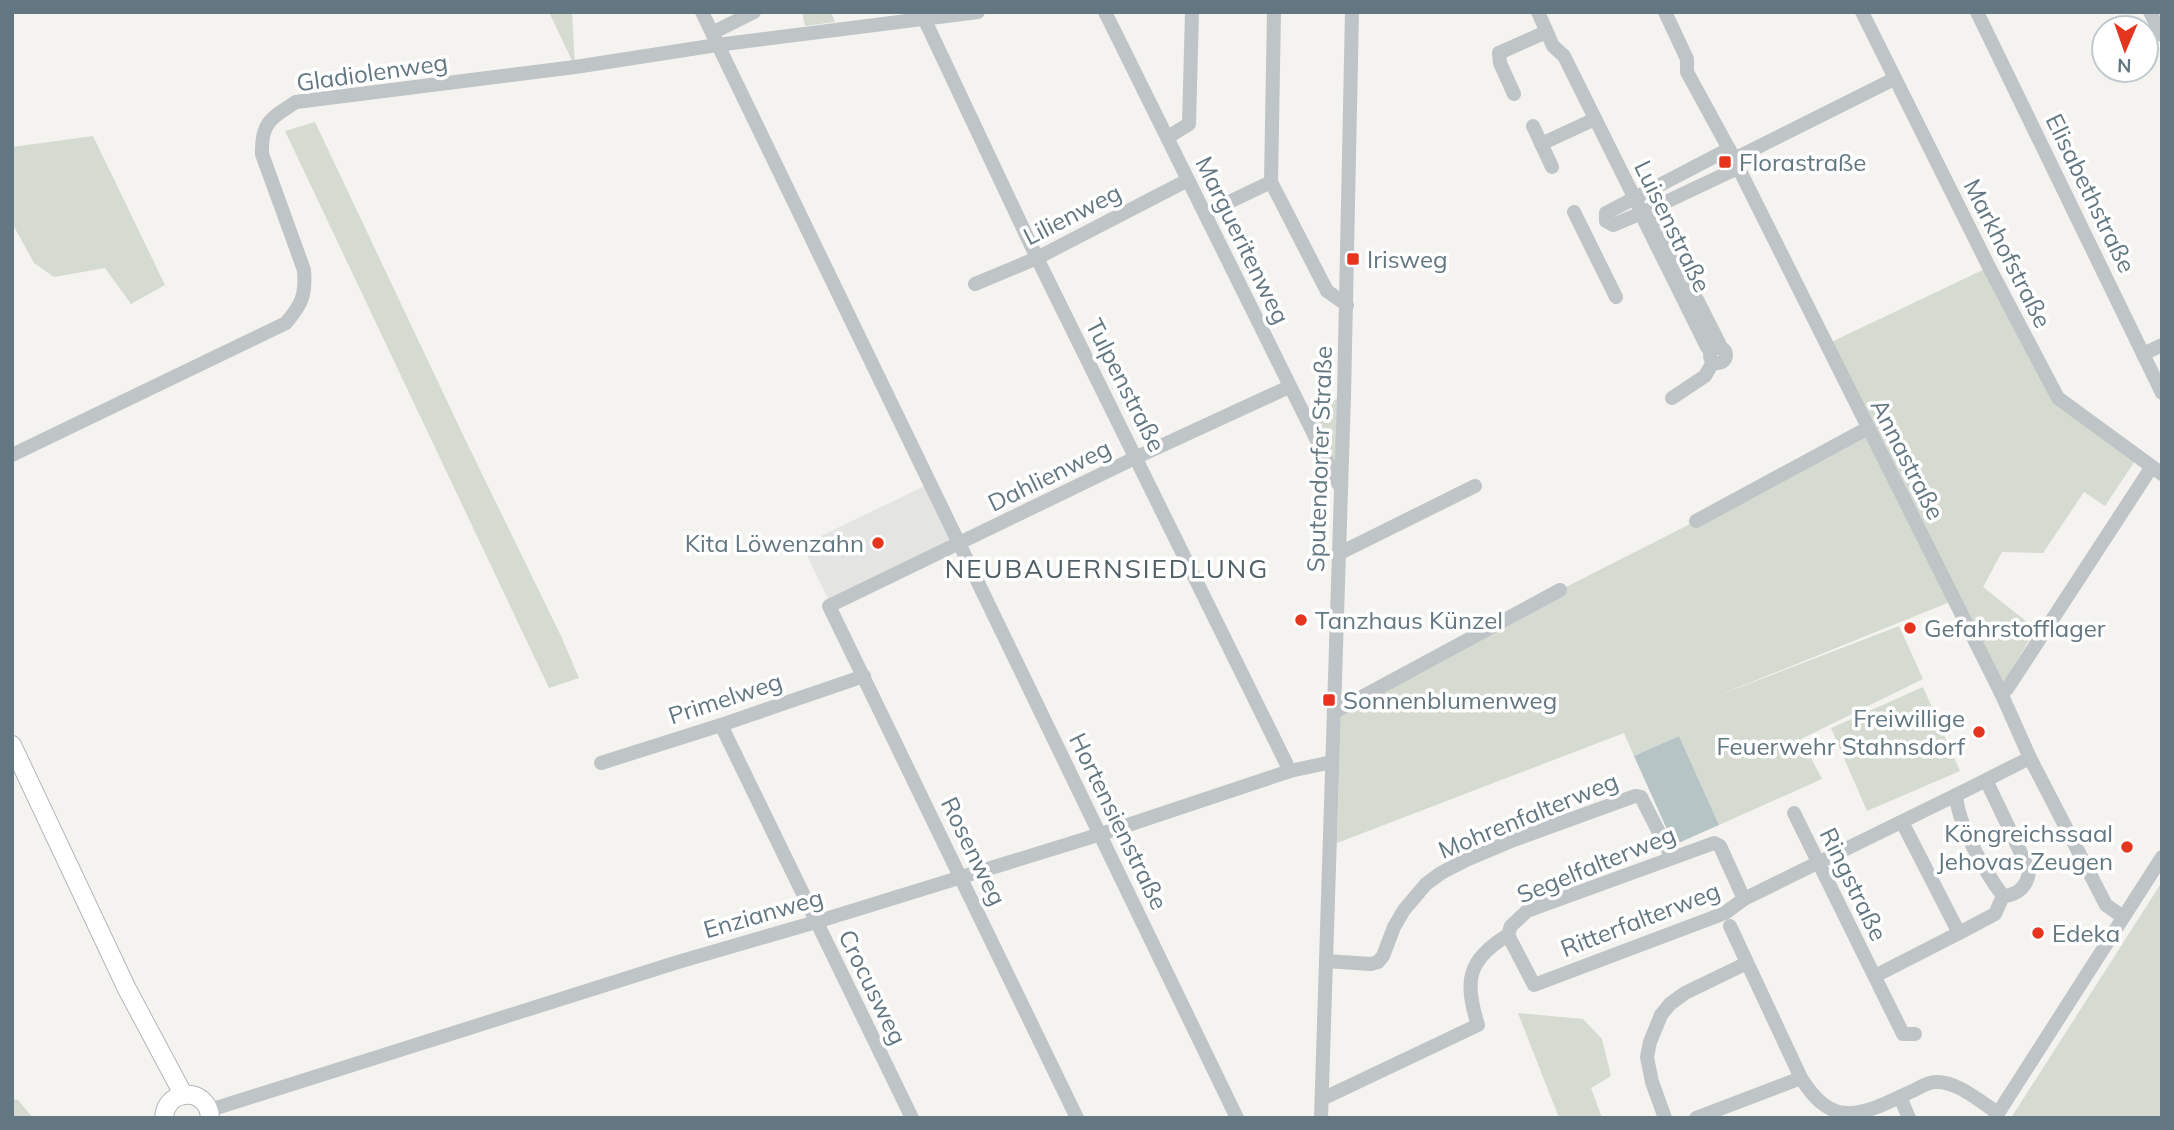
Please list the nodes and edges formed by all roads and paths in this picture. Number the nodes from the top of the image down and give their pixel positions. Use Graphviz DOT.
graph roads {
  1 [pos="702,12"];
  2 [pos="754,12"];
  3 [pos="978,12"];
  4 [pos="1105,12"];
  5 [pos="1192,12"];
  6 [pos="1274,12"];
  7 [pos="1352,12"];
  8 [pos="1538,12"];
  9 [pos="1665,12"];
  10 [pos="1861,12"];
  11 [pos="1978,12"];
  12 [pos="2150,12"];
  13 [pos="959,13"];
  14 [pos="922,16"];
  15 [pos="1546,32"];
  16 [pos="2162,35"];
  17 [pos="714,39"];
  18 [pos="1895,79"];
  19 [pos="1514,94"];
  20 [pos="1595,119"];
  21 [pos="1533,127"];
  22 [pos="1168,137"];
  23 [pos="1541,144"];
  24 [pos="1733,159"];
  25 [pos="1552,167"];
  26 [pos="1188,180"];
  27 [pos="1271,182"];
  28 [pos="1635,198"];
  29 [pos="1647,211"];
  30 [pos="1574,212"];
  31 [pos="1206,213"];
  32 [pos="1606,221"];
  33 [pos="1584,234"];
  34 [pos="1037,258"];
  35 [pos="975,284"];
  36 [pos="1616,297"];
  37 [pos="1347,305"];
  38 [pos="2162,345"];
  39 [pos="2143,354"];
  40 [pos="1289,387"];
  41 [pos="2162,393"];
  42 [pos="1672,398"];
  43 [pos="1868,429"];
  44 [pos="12,455"];
  45 [pos="1137,457"];
  46 [pos="2156,471"];
  47 [pos="1475,486"];
  48 [pos="1340,488"];
  49 [pos="1696,521"];
  50 [pos="958,544"];
  51 [pos="1338,554"];
  52 [pos="1560,590"];
  53 [pos="829,606"];
  54 [pos="864,676"];
  55 [pos="2001,693"];
  56 [pos="1334,712"];
  57 [pos="722,725"];
  58 [pos="12,745"];
  59 [pos="2030,758"];
  60 [pos="1332,762"];
  61 [pos="601,763"];
  62 [pos="12,766"];
  63 [pos="1290,771"];
  64 [pos="1986,780"];
  65 [pos="1956,795"];
  66 [pos="1794,813"];
  67 [pos="1902,822"];
  68 [pos="1101,834"];
  69 [pos="2162,857"];
  70 [pos="1672,858"];
  71 [pos="1814,865"];
  72 [pos="962,877"];
  73 [pos="2003,896"];
  74 [pos="1744,899"];
  75 [pos="2123,918"];
  76 [pos="816,922"];
  77 [pos="1730,926"];
  78 [pos="1959,933"];
  79 [pos="1508,935"];
  80 [pos="1326,961"];
  81 [pos="1747,963"];
  82 [pos="1875,976"];
  83 [pos="1915,1034"];
  84 [pos="1801,1077"];
  85 [pos="177,1097"];
  86 [pos="1900,1097"];
  87 [pos="1322,1099"];
  88 [pos="210,1115"];
  89 [pos="1997,1115"];
  90 [pos="164,1118"];
  91 [pos="912,1118"];
  92 [pos="1077,1118"];
  93 [pos="1237,1118"];
  94 [pos="1321,1118"];
  95 [pos="1665,1118"];
  96 [pos="1696,1118"];
  97 [pos="1909,1118"];
  1 -- 17 [label="street, Hortensienstraße"];
  2 -- 17 [label="street"];
  3 -- 13 [label="street, Gladiolenweg"];
  4 -- 22 [label="street, Margueritenweg"];
  5 -- 22 [label="street"];
  6 -- 27 [label="street"];
  7 -- 37 [label="street, Sputendorfer Straße"];
  8 -- 15 [label="street, Luisenstraße"];
  9 -- 24 [label="street, Annastraße"];
  10 -- 18 [label="street, Markhofstraße"];
  11 -- 39 [label="street, Elisabethstraße"];
  12 -- 16 [label="street"];
  13 -- 14 [label="street, Gladiolenweg"];
  14 -- 17 [label="street, Gladiolenweg"];
  14 -- 34 [label="street, Tulpenstraße"];
  15 -- 19 [label="street"];
  15 -- 20 [label="street, Luisenstraße"];
  17 -- 44 [label="street, Gladiolenweg"];
  17 -- 50 [label="street, Hortensienstraße"];
  18 -- 24 [label="street"];
  18 -- 46 [label="street, Markhofstraße"];
  20 -- 23 [label="street"];
  20 -- 28 [label="street, Luisenstraße"];
  21 -- 23 [label="street"];
  22 -- 26 [label="street, Margueritenweg"];
  23 -- 25 [label="street"];
  24 -- 28 [label="street"];
  24 -- 29 [label="street"];
  24 -- 43 [label="street, Annastraße"];
  26 -- 31 [label="street, Margueritenweg"];
  26 -- 34 [label="street, Lilienweg"];
  27 -- 31 [label="street"];
  27 -- 37 [label="street"];
  28 -- 29 [label="street, Luisenstraße"];
  28 -- 32 [label="street"];
  29 -- 32 [label="street"];
  29 -- 42 [label="street, Luisenstraße"];
  30 -- 33 [label="street"];
  31 -- 40 [label="street, Margueritenweg"];
  32 -- 33 [label="street"];
  33 -- 36 [label="street"];
  34 -- 35 [label="street, Lilienweg"];
  34 -- 45 [label="street, Tulpenstraße"];
  37 -- 48 [label="street, Sputendorfer Straße"];
  38 -- 39 [label="street"];
  39 -- 41 [label="street, Elisabethstraße"];
  40 -- 45 [label="street, Dahlienweg"];
  40 -- 48 [label="street, Margueritenweg"];
  43 -- 49 [label="street"];
  43 -- 55 [label="street, Annastraße"];
  45 -- 50 [label="street, Dahlienweg"];
  45 -- 63 [label="street, Tulpenstraße"];
  46 -- 55 [label="street"];
  47 -- 51 [label="street"];
  48 -- 51 [label="street, Sputendorfer Straße"];
  50 -- 53 [label="street, Dahlienweg"];
  50 -- 68 [label="street, Hortensienstraße"];
  51 -- 56 [label="street, Sputendorfer Straße"];
  52 -- 56 [label="street"];
  53 -- 54 [label="street, Rosenweg"];
  54 -- 57 [label="street, Primelweg"];
  54 -- 72 [label="street, Rosenweg"];
  55 -- 59 [label="street, Annastraße"];
  56 -- 60 [label="street, Sputendorfer Straße"];
  57 -- 61 [label="street, Primelweg"];
  57 -- 76 [label="street, Crocusweg"];
  58 -- 85 [label="main road"];
  59 -- 64 [label="street, Ritterfalterweg"];
  59 -- 75 [label="street, Annastraße"];
  60 -- 63 [label="street, Enzianweg"];
  60 -- 80 [label="street, Sputendorfer Straße"];
  62 -- 85 [label="main road"];
  63 -- 68 [label="street, Enzianweg"];
  64 -- 65 [label="street, Ritterfalterweg"];
  64 -- 73 [label="street, Ringstraße"];
  65 -- 67 [label="street, Ritterfalterweg"];
  65 -- 73 [label="street"];
  66 -- 71 [label="street, Ringstraße"];
  67 -- 71 [label="street, Ritterfalterweg"];
  67 -- 78 [label="street"];
  68 -- 72 [label="street, Enzianweg"];
  68 -- 93 [label="street, Hortensienstraße"];
  69 -- 75 [label="street"];
  70 -- 74 [label="street, Segelfalterweg"];
  70 -- 79 [label="street, Segelfalterweg"];
  70 -- 80 [label="street, Mohrenfalterweg"];
  71 -- 74 [label="street, Ritterfalterweg"];
  71 -- 82 [label="street, Ringstraße"];
  72 -- 76 [label="street, Enzianweg"];
  72 -- 92 [label="street, Rosenweg"];
  73 -- 78 [label="street, Ringstraße"];
  74 -- 79 [label="street, Ritterfalterweg"];
  75 -- 89 [label="street"];
  76 -- 88 [label="street, Enzianweg"];
  76 -- 91 [label="street, Crocusweg"];
  77 -- 81 [label="street"];
  78 -- 82 [label="street, Ringstraße"];
  79 -- 87 [label="street, Segelfalterweg"];
  80 -- 87 [label="street, Sputendorfer Straße"];
  81 -- 84 [label="street"];
  81 -- 95 [label="street"];
  82 -- 83 [label="street, Ringstraße"];
  84 -- 86 [label="street"];
  84 -- 96 [label="street"];
  85 -- 88 [label="main road"];
  85 -- 90 [label="main road"];
  86 -- 89 [label="street"];
  86 -- 97 [label="street"];
  87 -- 94 [label="street, Sputendorfer Straße"];
}
